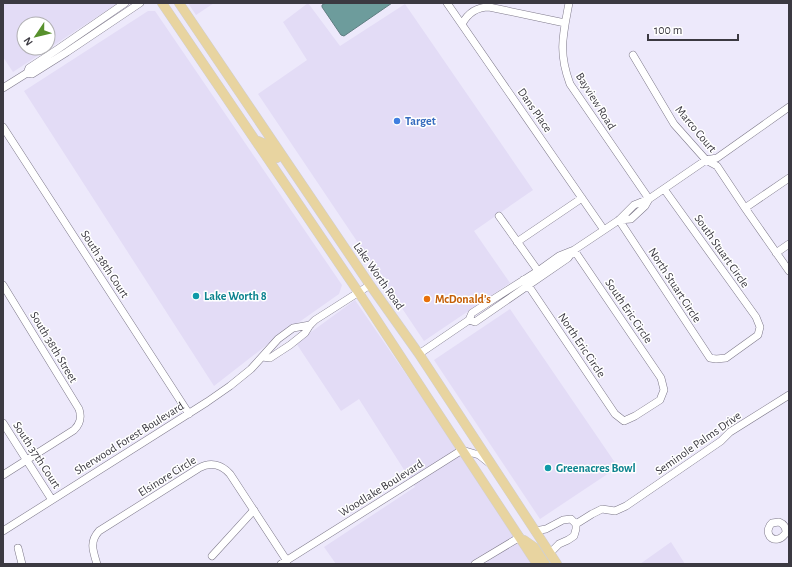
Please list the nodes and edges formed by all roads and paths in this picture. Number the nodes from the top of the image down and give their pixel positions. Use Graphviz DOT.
graph roads {
  1 [pos="125,3"];
  2 [pos="140,3"];
  3 [pos="162,3"];
  4 [pos="179,3"];
  5 [pos="447,3"];
  6 [pos="569,3"];
  7 [pos="565,23"];
  8 [pos="462,24"];
  9 [pos="633,55"];
  10 [pos="27,73"];
  11 [pos="216,83"];
  12 [pos="3,88"];
  13 [pos="789,107"];
  14 [pos="3,127"];
  15 [pos="267,134"];
  16 [pos="255,140"];
  17 [pos="706,160"];
  18 [pos="789,178"];
  19 [pos="664,189"];
  20 [pos="582,198"];
  21 [pos="649,199"];
  22 [pos="314,201"];
  23 [pos="745,208"];
  24 [pos="499,216"];
  25 [pos="619,220"];
  26 [pos="604,230"];
  27 [pos="517,242"];
  28 [pos="789,244"];
  29 [pos="574,250"];
  30 [pos="776,253"];
  31 [pos="789,272"];
  32 [pos="540,274"];
  33 [pos="526,283"];
  34 [pos="3,285"];
  35 [pos="370,285"];
  36 [pos="359,293"];
  37 [pos="310,325"];
  38 [pos="419,354"];
  39 [pos="262,357"];
  40 [pos="716,359"];
  41 [pos="789,395"];
  42 [pos="188,414"];
  43 [pos="624,421"];
  44 [pos="3,423"];
  45 [pos="462,450"];
  46 [pos="27,460"];
  47 [pos="494,467"];
  48 [pos="3,474"];
  49 [pos="52,500"];
  50 [pos="254,510"];
  51 [pos="576,524"];
  52 [pos="3,531"];
  53 [pos="535,531"];
  54 [pos="520,537"];
  55 [pos="18,548"];
  56 [pos="550,553"];
  57 [pos="212,556"];
  58 [pos="284,562"];
  59 [pos="22,564"];
  60 [pos="97,564"];
  61 [pos="475,564"];
  62 [pos="537,564"];
  63 [pos="545,564"];
  64 [pos="557,564"];
  1 -- 10 [label="street"];
  2 -- 10 [label="street"];
  3 -- 11 [label="main road"];
  4 -- 15 [label="main road, Lake Worth Road"];
  5 -- 8 [label="street, Dans Place"];
  6 -- 7 [label="street, Bayview Road"];
  7 -- 8 [label="street"];
  7 -- 21 [label="street, Bayview Road"];
  8 -- 20 [label="street, Dans Place"];
  9 -- 17 [label="street, Marco Court"];
  10 -- 12 [label="street"];
  11 -- 15 [label="main road"];
  11 -- 16 [label="main road"];
  13 -- 17 [label="street"];
  14 -- 42 [label="street, South 38th Court"];
  15 -- 22 [label="main road, Lake Worth Road"];
  16 -- 22 [label="main road"];
  16 -- 36 [label="main road"];
  17 -- 19 [label="street"];
  17 -- 23 [label="street, Marco Court"];
  18 -- 23 [label="street"];
  19 -- 21 [label="street"];
  19 -- 40 [label="street, South Stuart Circle"];
  20 -- 26 [label="street, Dans Place"];
  20 -- 27 [label="street"];
  21 -- 25 [label="street"];
  22 -- 35 [label="main road, Lake Worth Road"];
  23 -- 30 [label="street, Marco Court"];
  24 -- 27 [label="street"];
  25 -- 26 [label="street"];
  25 -- 40 [label="street, North Stuart Circle"];
  26 -- 29 [label="street"];
  27 -- 32 [label="street"];
  28 -- 30 [label="street"];
  29 -- 32 [label="street"];
  29 -- 43 [label="street, South Eric Circle"];
  30 -- 31 [label="street, Marco Court"];
  32 -- 33 [label="street"];
  33 -- 38 [label="street"];
  33 -- 43 [label="street, North Eric Circle"];
  34 -- 46 [label="street, South 38th Street"];
  35 -- 36 [label="street, Sherwood Forest Boulevard"];
  35 -- 38 [label="main road, Lake Worth Road"];
  36 -- 37 [label="street, Sherwood Forest Boulevard"];
  36 -- 45 [label="main road"];
  37 -- 39 [label="street, Sherwood Forest Boulevard"];
  37 -- 39 [label="street, Sherwood Forest Boulevard"];
  38 -- 47 [label="main road, Lake Worth Road"];
  39 -- 42 [label="street, Sherwood Forest Boulevard"];
  41 -- 51 [label="street, Seminole Palms Drive"];
  42 -- 49 [label="street, Sherwood Forest Boulevard"];
  44 -- 46 [label="street, South 37th Court"];
  45 -- 47 [label="street"];
  45 -- 54 [label="main road"];
  45 -- 58 [label="street, Woodlake Boulevard"];
  46 -- 48 [label="street"];
  46 -- 49 [label="street, South 37th Court"];
  47 -- 53 [label="main road, Lake Worth Road"];
  49 -- 52 [label="street, Sherwood Forest Boulevard"];
  50 -- 57 [label="street"];
  50 -- 58 [label="street, Elsinore Circle"];
  50 -- 60 [label="street, Elsinore Circle"];
  51 -- 53 [label="street"];
  51 -- 56 [label="street"];
  53 -- 56 [label="main road, Lake Worth Road"];
  54 -- 61 [label="street"];
  54 -- 62 [label="main road"];
  54 -- 63 [label="main road"];
  55 -- 59 [label="street"];
  56 -- 64 [label="main road, Lake Worth Road"];
}
